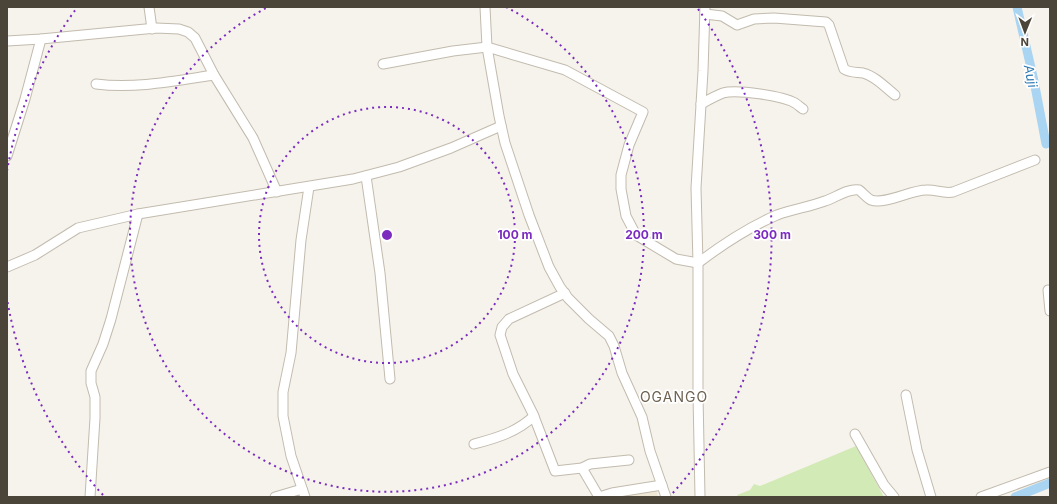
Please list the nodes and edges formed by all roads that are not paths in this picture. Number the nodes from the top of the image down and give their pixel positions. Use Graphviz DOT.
graph roads {
  1 [pos="149,7"];
  2 [pos="485,7"];
  3 [pos="705,11"];
  4 [pos="152,29"];
  5 [pos="41,39"];
  6 [pos="7,41"];
  7 [pos="487,48"];
  8 [pos="384,64"];
  9 [pos="214,75"];
  10 [pos="96,84"];
  11 [pos="895,95"];
  12 [pos="701,104"];
  13 [pos="803,109"];
  14 [pos="501,126"];
  15 [pos="7,156"];
  16 [pos="1035,160"];
  17 [pos="366,176"];
  18 [pos="309,187"];
  19 [pos="277,192"];
  20 [pos="138,214"];
  21 [pos="698,262"];
  22 [pos="7,266"];
  23 [pos="1048,290"];
  24 [pos="564,293"];
  25 [pos="1050,311"];
  26 [pos="390,379"];
  27 [pos="906,395"];
  28 [pos="534,416"];
  29 [pos="855,434"];
  30 [pos="474,444"];
  31 [pos="629,460"];
  32 [pos="582,468"];
  33 [pos="1050,472"];
  34 [pos="662,485"];
  35 [pos="303,493"];
  36 [pos="90,497"];
  37 [pos="275,497"];
  38 [pos="599,497"];
  39 [pos="666,497"];
  40 [pos="700,497"];
  41 [pos="894,497"];
  42 [pos="931,497"];
  43 [pos="981,497"];
  1 -- 4 [label="street"];
  2 -- 7 [label="street"];
  3 -- 11 [label="street"];
  3 -- 12 [label="street"];
  4 -- 5 [label="street"];
  4 -- 9 [label="street"];
  5 -- 6 [label="street"];
  5 -- 15 [label="street"];
  7 -- 8 [label="street"];
  7 -- 14 [label="street"];
  7 -- 21 [label="street"];
  9 -- 10 [label="street"];
  9 -- 19 [label="street"];
  12 -- 13 [label="street"];
  12 -- 21 [label="street"];
  14 -- 17 [label="street"];
  14 -- 24 [label="street"];
  16 -- 21 [label="street"];
  17 -- 18 [label="street"];
  17 -- 26 [label="street"];
  18 -- 19 [label="street"];
  18 -- 35 [label="street"];
  19 -- 20 [label="street"];
  20 -- 22 [label="street"];
  20 -- 36 [label="street"];
  21 -- 40 [label="street"];
  23 -- 25 [label="street"];
  24 -- 28 [label="street"];
  24 -- 34 [label="street"];
  27 -- 42 [label="street"];
  28 -- 30 [label="street"];
  28 -- 32 [label="street"];
  29 -- 41 [label="street"];
  31 -- 32 [label="street"];
  32 -- 38 [label="street"];
  33 -- 43 [label="street"];
  34 -- 38 [label="street"];
  34 -- 39 [label="street"];
  35 -- 37 [label="street"];
}
